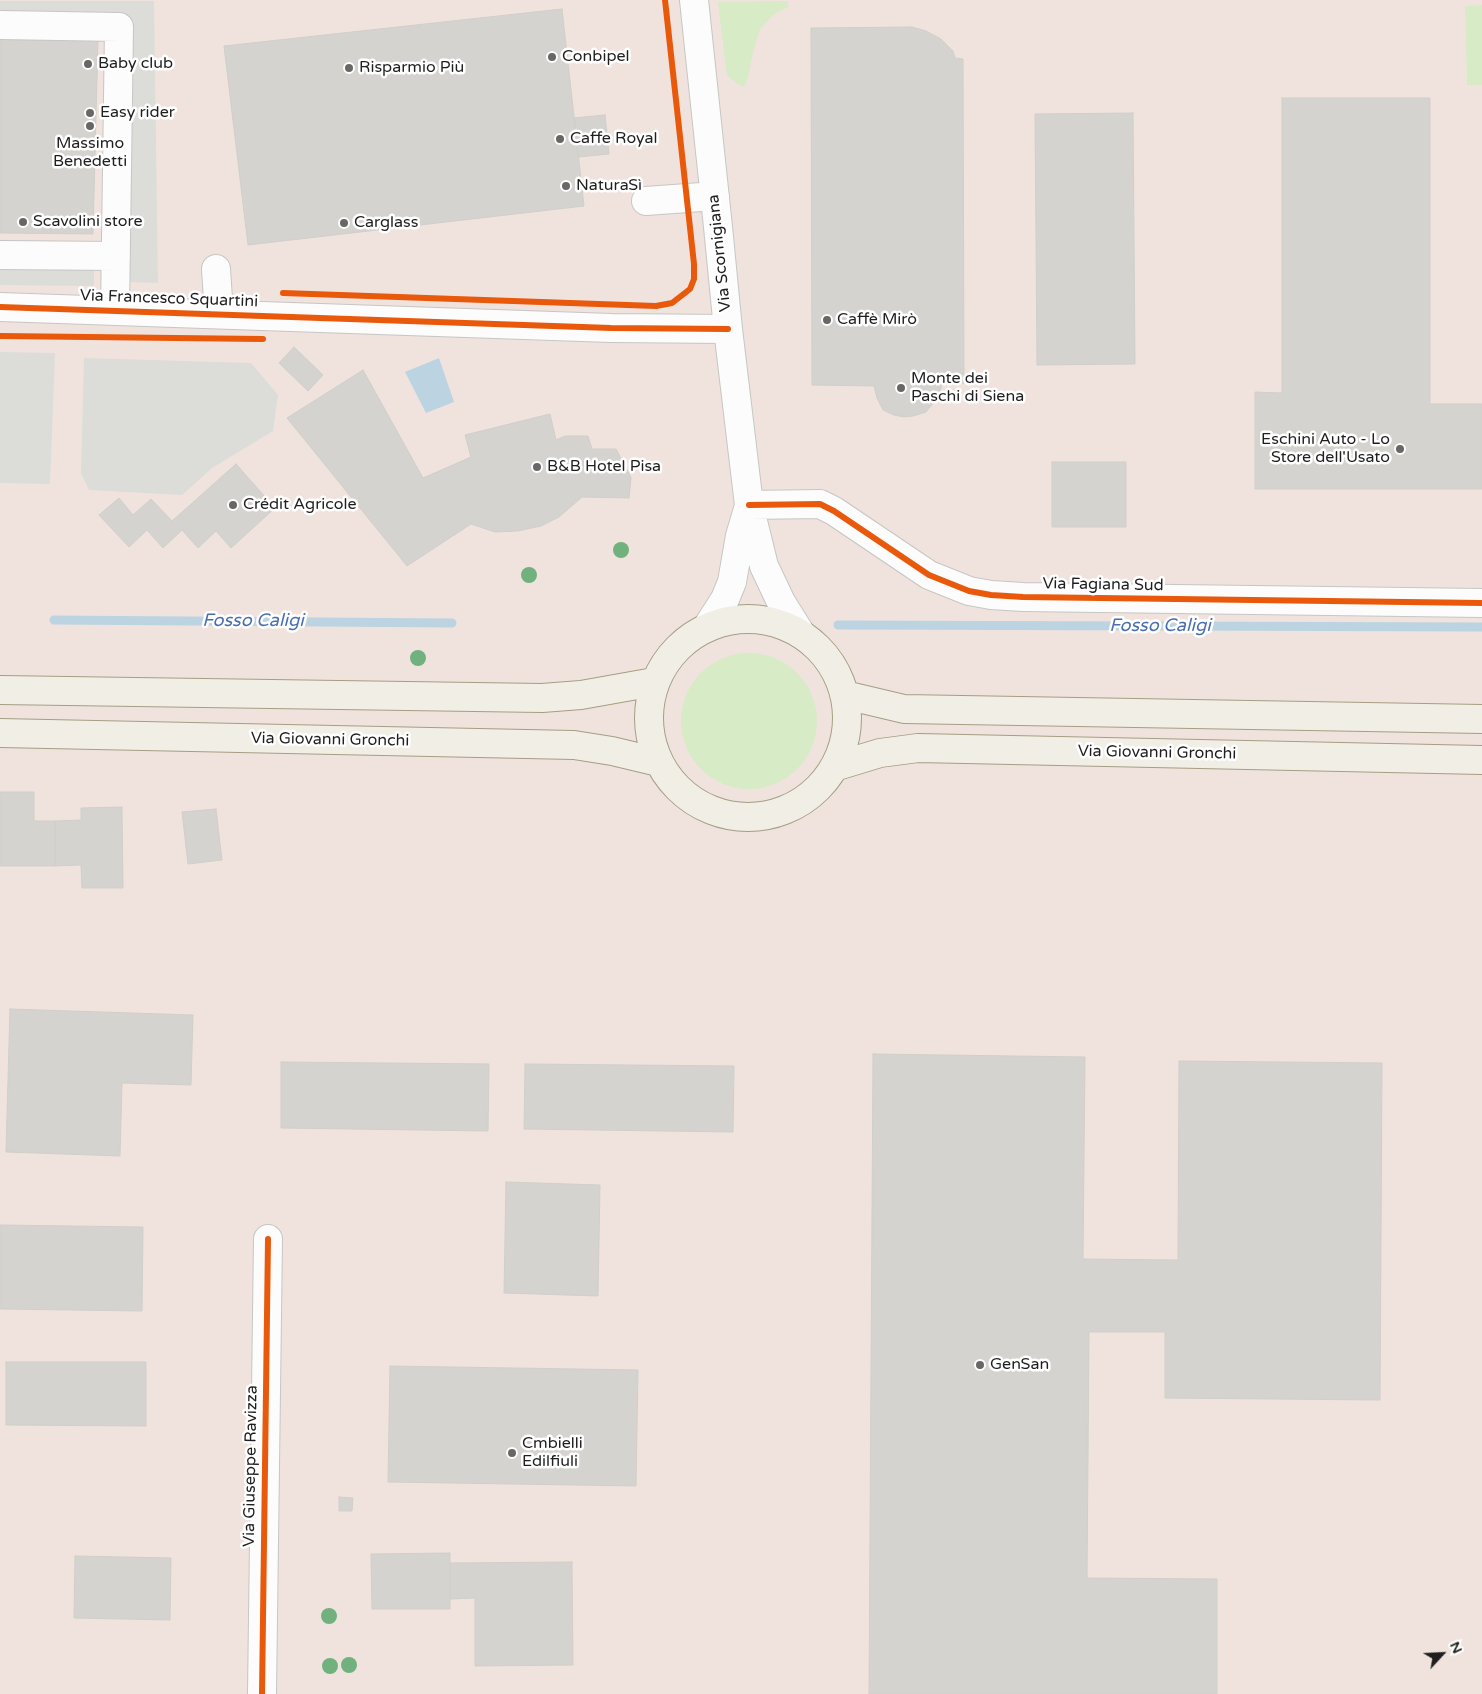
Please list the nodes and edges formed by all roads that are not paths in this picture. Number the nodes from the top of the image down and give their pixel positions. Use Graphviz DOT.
graph roads {
  1 [pos="694,0"];
  2 [pos="0,25"];
  3 [pos="715,196"];
  4 [pos="646,201"];
  5 [pos="0,255"];
  6 [pos="116,256"];
  7 [pos="216,269"];
  8 [pos="0,306"];
  9 [pos="114,310"];
  10 [pos="219,314"];
  11 [pos="728,329"];
  12 [pos="749,505"];
  13 [pos="1482,603"];
  14 [pos="707,626"];
  15 [pos="801,634"];
  16 [pos="654,682"];
  17 [pos="0,690"];
  18 [pos="845,695"];
  19 [pos="1482,719"];
  20 [pos="0,733"];
  21 [pos="1482,760"];
  22 [pos="658,762"];
  23 [pos="834,767"];
  24 [pos="268,1239"];
  25 [pos="262,1694"];
  1 -- 3 [label="street, Via Scornigiana"];
  2 -- 6 [label="street"];
  3 -- 4 [label="street"];
  3 -- 11 [label="street, Via Scornigiana"];
  5 -- 6 [label="street"];
  6 -- 9 [label="street"];
  7 -- 10 [label="street"];
  8 -- 9 [label="street, Via Francesco Squartini"];
  9 -- 10 [label="street, Via Francesco Squartini"];
  10 -- 11 [label="street, Via Francesco Squartini"];
  11 -- 12 [label="street, Via Scornigiana"];
  12 -- 13 [label="street, Via Fagiana Sud"];
  12 -- 14 [label="street, Via Scornigiana"];
  12 -- 15 [label="street, Via Scornigiana"];
  14 -- 15 [label="main road"];
  14 -- 16 [label="main road"];
  15 -- 18 [label="main road"];
  16 -- 17 [label="main road"];
  16 -- 22 [label="main road"];
  18 -- 19 [label="main road"];
  18 -- 23 [label="main road"];
  20 -- 22 [label="main road, Via Giovanni Gronchi"];
  21 -- 23 [label="main road, Via Giovanni Gronchi"];
  22 -- 23 [label="main road"];
  24 -- 25 [label="street, Via Giuseppe Ravizza"];
}
